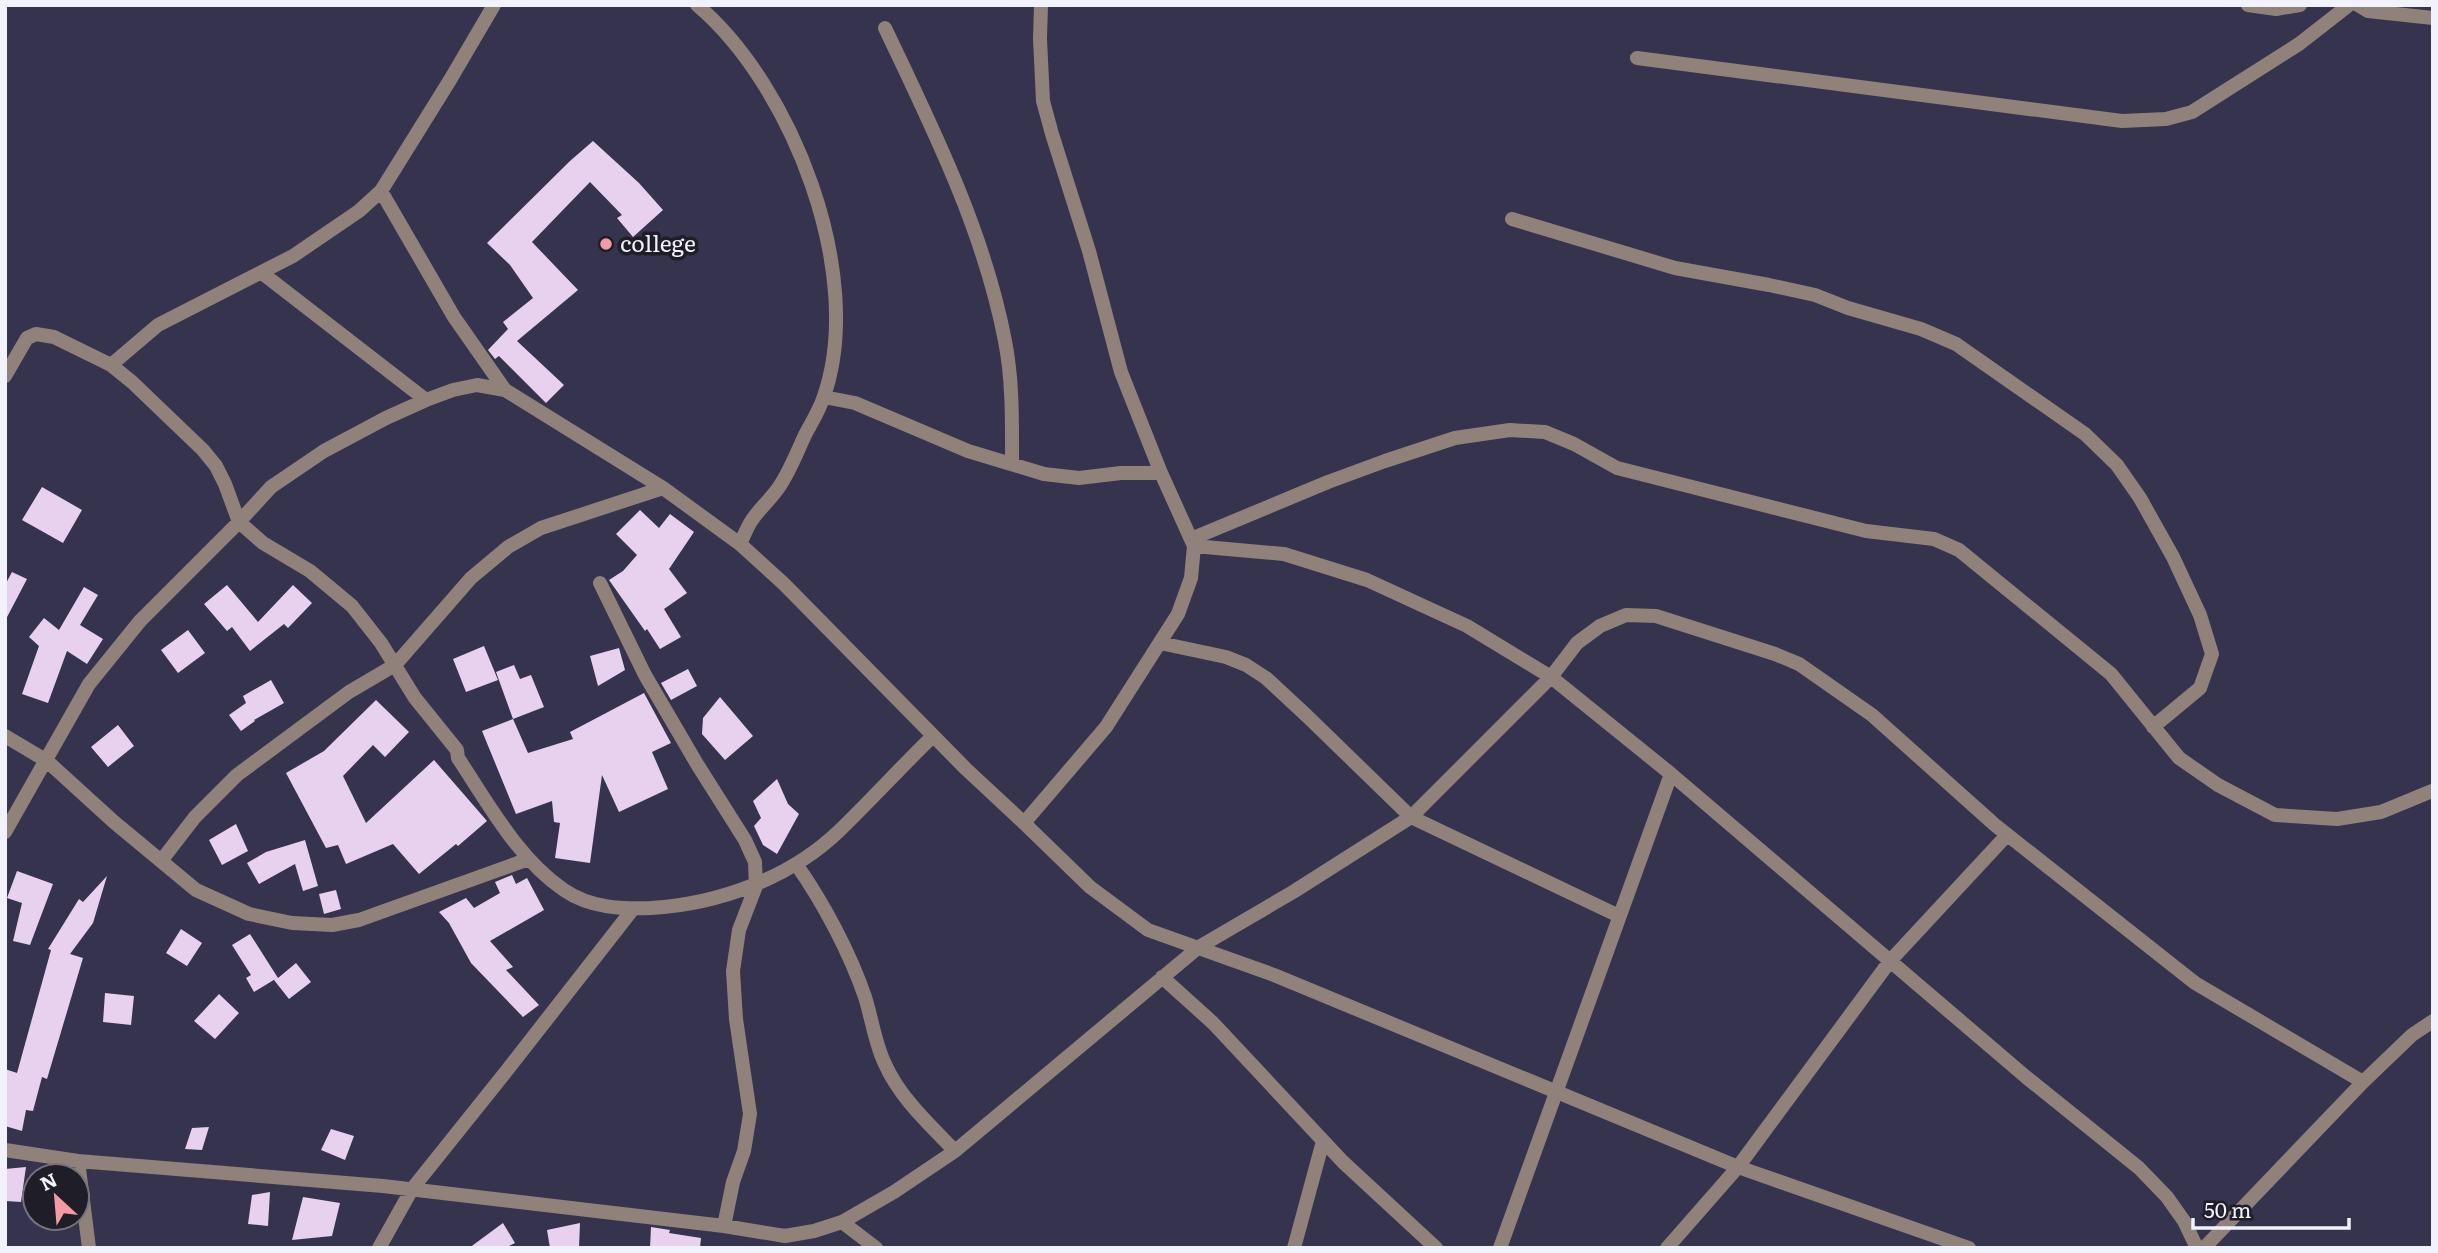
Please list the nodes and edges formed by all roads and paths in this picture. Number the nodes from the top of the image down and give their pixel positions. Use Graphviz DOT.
graph roads {
  1 [pos="494,5"];
  2 [pos="697,5"];
  3 [pos="1041,5"];
  4 [pos="2248,5"];
  5 [pos="2300,5"];
  6 [pos="2349,5"];
  7 [pos="2357,5"];
  8 [pos="2433,18"];
  9 [pos="885,28"];
  10 [pos="1637,58"];
  11 [pos="381,191"];
  12 [pos="1512,219"];
  13 [pos="262,273"];
  14 [pos="111,365"];
  15 [pos="5,376"];
  16 [pos="505,390"];
  17 [pos="824,397"];
  18 [pos="426,400"];
  19 [pos="1012,464"];
  20 [pos="1161,473"];
  21 [pos="663,488"];
  22 [pos="239,522"];
  23 [pos="1192,542"];
  24 [pos="740,544"];
  25 [pos="600,583"];
  26 [pos="1160,643"];
  27 [pos="395,665"];
  28 [pos="1551,677"];
  29 [pos="2153,727"];
  30 [pos="5,736"];
  31 [pos="933,736"];
  32 [pos="47,761"];
  33 [pos="1671,774"];
  34 [pos="2432,791"];
  35 [pos="1411,817"];
  36 [pos="1024,823"];
  37 [pos="5,832"];
  38 [pos="2007,835"];
  39 [pos="529,859"];
  40 [pos="161,861"];
  41 [pos="796,864"];
  42 [pos="756,886"];
  43 [pos="633,909"];
  44 [pos="1619,916"];
  45 [pos="1199,947"];
  46 [pos="1890,961"];
  47 [pos="1162,977"];
  48 [pos="2433,1021"];
  49 [pos="2363,1082"];
  50 [pos="1558,1092"];
  51 [pos="1323,1141"];
  52 [pos="5,1150"];
  53 [pos="956,1151"];
  54 [pos="78,1161"];
  55 [pos="1738,1167"];
  56 [pos="412,1189"];
  57 [pos="842,1222"];
  58 [pos="724,1226"];
  59 [pos="782,1242"];
  60 [pos="1943,1243"];
  61 [pos="89,1248"];
  62 [pos="379,1248"];
  63 [pos="876,1248"];
  64 [pos="1294,1248"];
  65 [pos="1436,1248"];
  66 [pos="1500,1248"];
  67 [pos="1667,1248"];
  68 [pos="1969,1248"];
  69 [pos="2197,1248"];
  70 [pos="2204,1248"];
  1 -- 11 [label="street"];
  2 -- 17 [label="street"];
  3 -- 20 [label="street"];
  4 -- 5 [label="street"];
  6 -- 10 [label="street"];
  7 -- 8 [label="street"];
  9 -- 19 [label="street"];
  11 -- 13 [label="street"];
  11 -- 16 [label="street"];
  12 -- 29 [label="street"];
  13 -- 14 [label="street"];
  13 -- 18 [label="street"];
  14 -- 15 [label="street"];
  14 -- 22 [label="street"];
  16 -- 18 [label="street"];
  16 -- 21 [label="street"];
  17 -- 19 [label="street"];
  17 -- 24 [label="street"];
  18 -- 22 [label="street"];
  19 -- 20 [label="street"];
  20 -- 23 [label="street"];
  21 -- 24 [label="street"];
  21 -- 27 [label="street"];
  22 -- 27 [label="street"];
  22 -- 32 [label="street"];
  23 -- 26 [label="street"];
  23 -- 28 [label="street"];
  23 -- 29 [label="street"];
  24 -- 31 [label="street"];
  25 -- 42 [label="street"];
  26 -- 35 [label="street"];
  26 -- 36 [label="street"];
  27 -- 39 [label="street"];
  27 -- 40 [label="street"];
  28 -- 33 [label="street"];
  28 -- 35 [label="street"];
  28 -- 38 [label="street"];
  29 -- 34 [label="street"];
  30 -- 32 [label="street"];
  31 -- 36 [label="street"];
  31 -- 41 [label="street"];
  32 -- 37 [label="street"];
  32 -- 40 [label="street"];
  33 -- 44 [label="street"];
  33 -- 46 [label="street"];
  35 -- 44 [label="street"];
  35 -- 45 [label="street"];
  36 -- 45 [label="street"];
  38 -- 46 [label="street"];
  38 -- 49 [label="street"];
  39 -- 40 [label="street"];
  39 -- 43 [label="street"];
  41 -- 42 [label="street"];
  41 -- 53 [label="street"];
  42 -- 43 [label="street"];
  42 -- 58 [label="street"];
  43 -- 56 [label="street"];
  44 -- 50 [label="street"];
  45 -- 47 [label="street"];
  45 -- 50 [label="street"];
  46 -- 55 [label="street"];
  46 -- 69 [label="street"];
  47 -- 51 [label="street"];
  47 -- 53 [label="street"];
  48 -- 49 [label="street"];
  49 -- 70 [label="street"];
  50 -- 55 [label="street"];
  50 -- 66 [label="street"];
  51 -- 64 [label="street"];
  51 -- 65 [label="street"];
  52 -- 54 [label="street"];
  53 -- 57 [label="street"];
  54 -- 56 [label="street"];
  54 -- 61 [label="street"];
  55 -- 60 [label="street"];
  55 -- 67 [label="street"];
  56 -- 58 [label="street"];
  56 -- 62 [label="street"];
  57 -- 59 [label="street"];
  57 -- 63 [label="street"];
  58 -- 59 [label="street"];
  60 -- 68 [label="street"];
}
